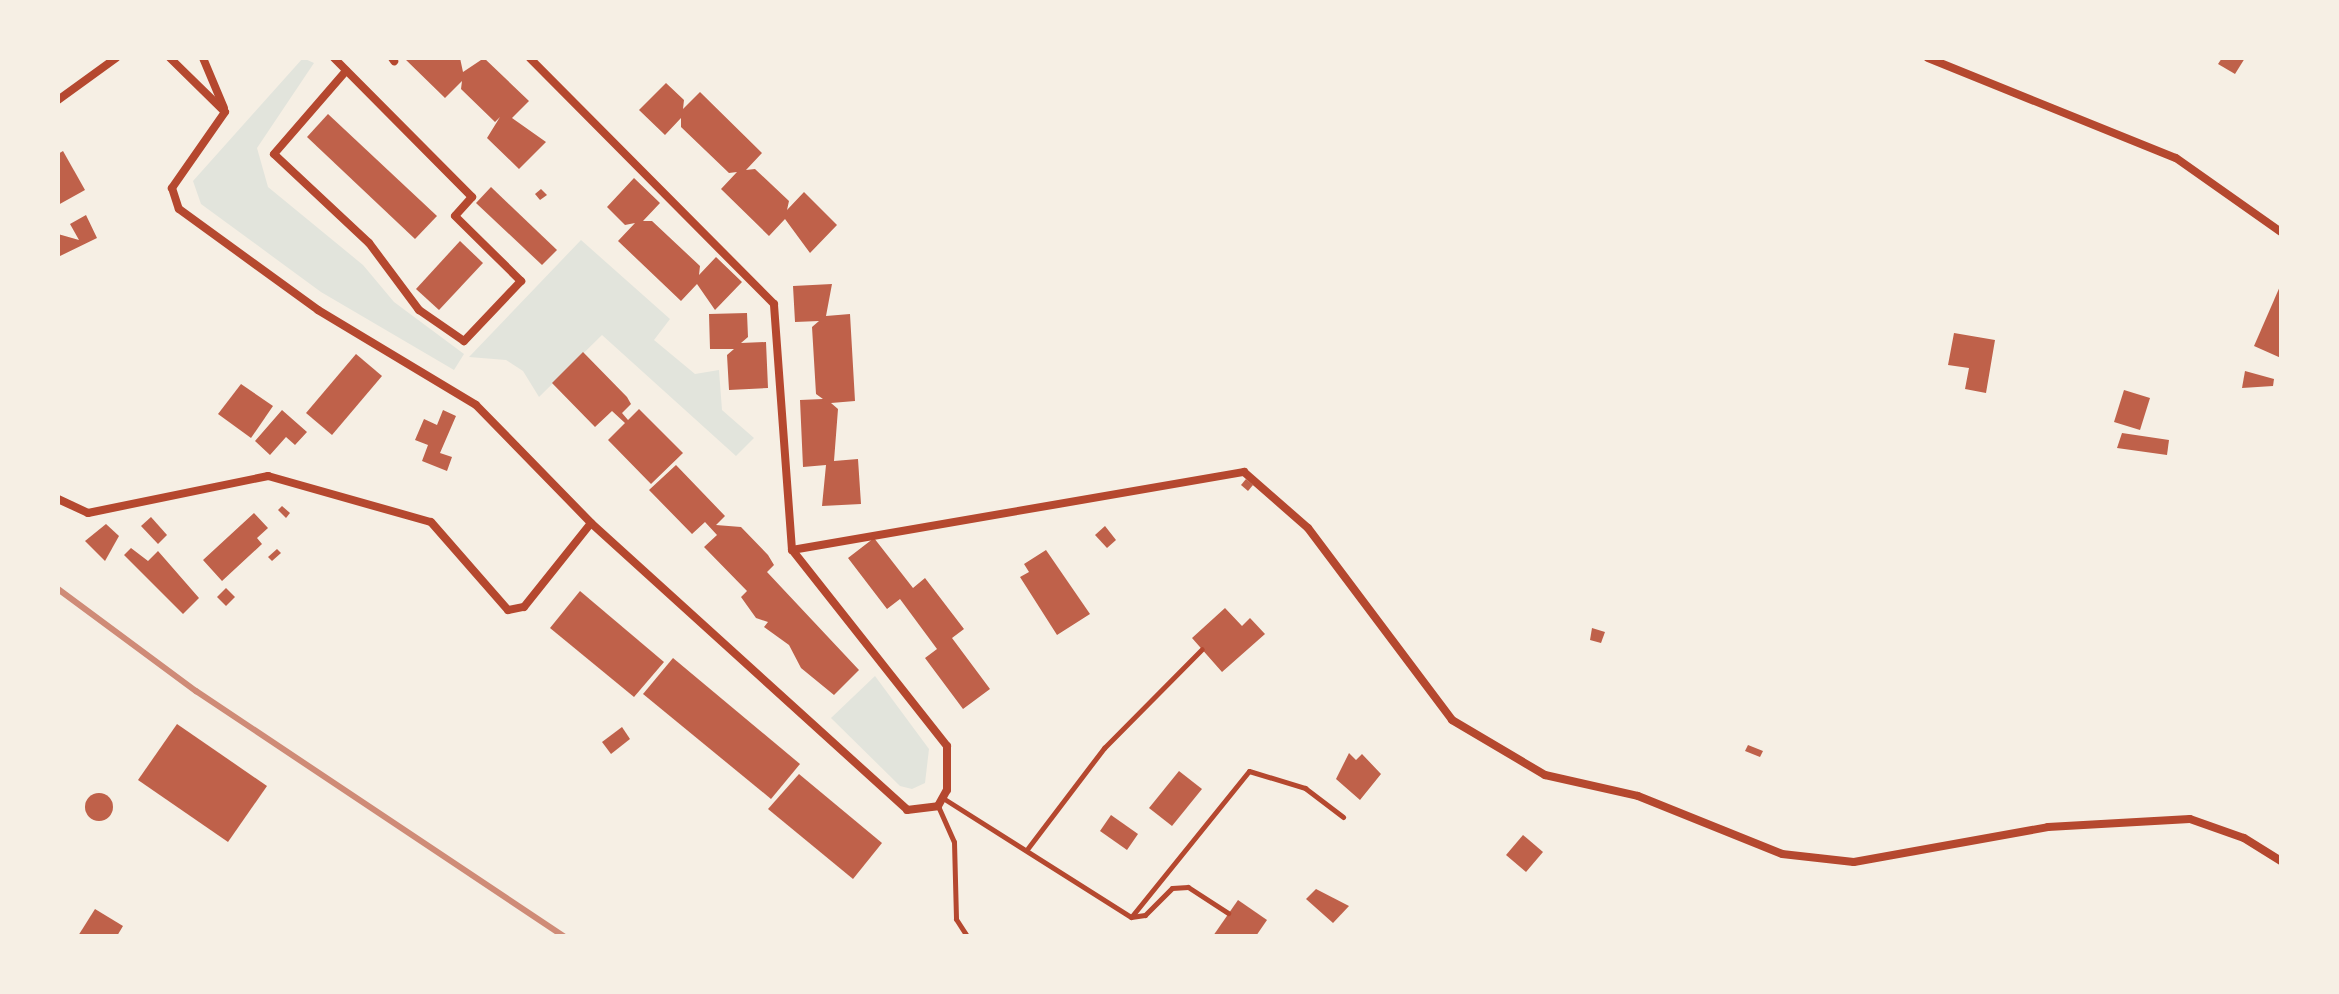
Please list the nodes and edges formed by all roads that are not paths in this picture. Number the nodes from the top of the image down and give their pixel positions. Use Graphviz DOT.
graph roads {
  1 [pos="116,58"];
  2 [pos="170,58"];
  3 [pos="203,58"];
  4 [pos="334,58"];
  5 [pos="530,58"];
  6 [pos="1928,58"];
  7 [pos="346,71"];
  8 [pos="58,100"];
  9 [pos="225,112"];
  10 [pos="2281,232"];
  11 [pos="58,499"];
  12 [pos="591,523"];
  13 [pos="792,550"];
  14 [pos="1202,649"];
  15 [pos="942,803"];
  16 [pos="1343,817"];
  17 [pos="1028,848"];
  18 [pos="2281,861"];
  19 [pos="1228,913"];
  20 [pos="1131,917"];
  21 [pos="967,936"];
  1 -- 8 [label="street"];
  2 -- 9 [label="street"];
  3 -- 9 [label="street"];
  4 -- 7 [label="street"];
  5 -- 13 [label="street"];
  6 -- 10 [label="street"];
  7 -- 7 [label="street"];
  9 -- 12 [label="street"];
  11 -- 12 [label="street"];
  12 -- 15 [label="street"];
  13 -- 15 [label="street"];
  13 -- 18 [label="street"];
  14 -- 17 [label="lane"];
  15 -- 17 [label="lane"];
  15 -- 21 [label="lane"];
  16 -- 20 [label="lane"];
  17 -- 20 [label="lane"];
  19 -- 20 [label="lane"];
}
